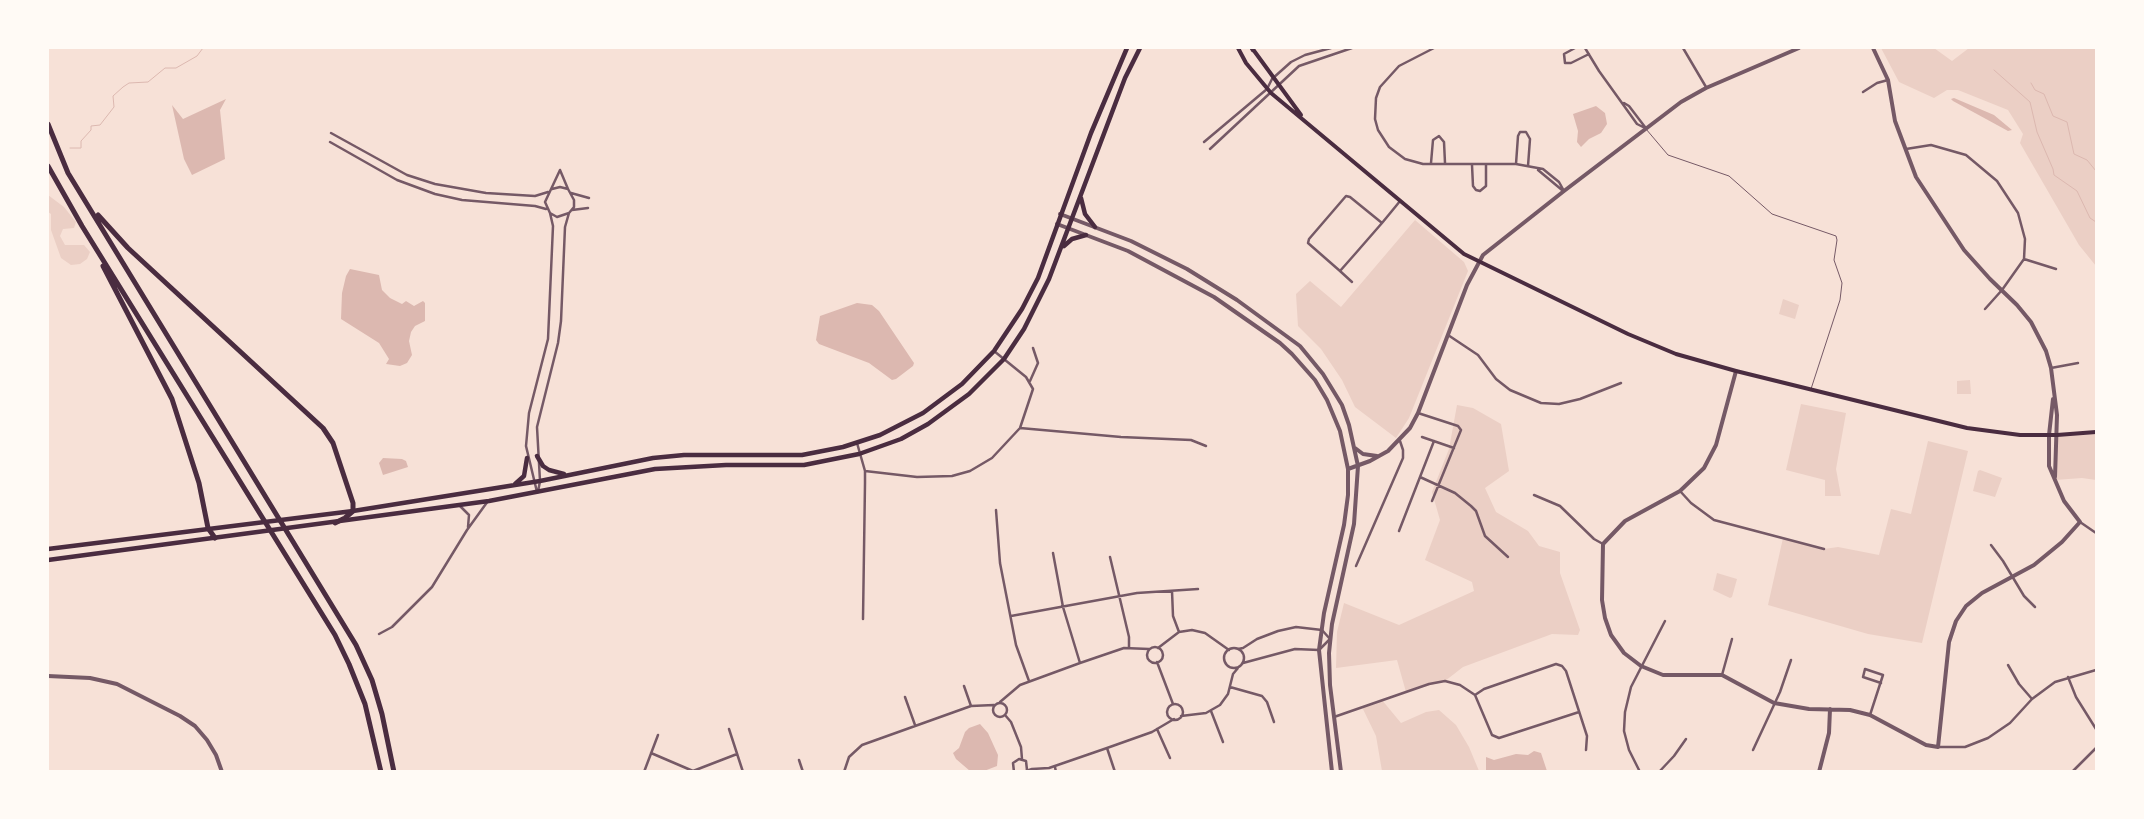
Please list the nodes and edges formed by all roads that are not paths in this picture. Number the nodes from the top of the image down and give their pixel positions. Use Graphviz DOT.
graph roads {
  1 [pos="1127,48"];
  2 [pos="1140,48"];
  3 [pos="1238,48"];
  4 [pos="1252,48"];
  5 [pos="1331,48"];
  6 [pos="1352,48"];
  7 [pos="1434,48"];
  8 [pos="1575,48"];
  9 [pos="1585,48"];
  10 [pos="1683,48"];
  11 [pos="1799,48"];
  12 [pos="1874,48"];
  13 [pos="1588,54"];
  14 [pos="1272,79"];
  15 [pos="1888,80"];
  16 [pos="1278,85"];
  17 [pos="1706,88"];
  18 [pos="1267,89"];
  19 [pos="1863,92"];
  20 [pos="1271,93"];
  21 [pos="1305,121"];
  22 [pos="48,124"];
  23 [pos="1222,126"];
  24 [pos="1646,128"];
  25 [pos="331,132"];
  26 [pos="1228,132"];
  27 [pos="330,142"];
  28 [pos="1204,142"];
  29 [pos="1210,149"];
  30 [pos="1904,149"];
  31 [pos="1431,163"];
  32 [pos="1445,163"];
  33 [pos="1516,164"];
  34 [pos="1472,165"];
  35 [pos="1486,165"];
  36 [pos="48,166"];
  37 [pos="1528,166"];
  38 [pos="1537,169"];
  39 [pos="552,189"];
  40 [pos="568,189"];
  41 [pos="1564,190"];
  42 [pos="548,192"];
  43 [pos="571,193"];
  44 [pos="1081,194"];
  45 [pos="589,198"];
  46 [pos="1401,200"];
  47 [pos="89,206"];
  48 [pos="588,208"];
  49 [pos="546,209"];
  50 [pos="572,210"];
  51 [pos="550,213"];
  52 [pos="569,213"];
  53 [pos="1060,214"];
  54 [pos="1073,218"];
  55 [pos="1382,223"];
  56 [pos="1057,224"];
  57 [pos="82,226"];
  58 [pos="1095,227"];
  59 [pos="1069,228"];
  60 [pos="1086,235"];
  61 [pos="1061,248"];
  62 [pos="2024,259"];
  63 [pos="1478,261"];
  64 [pos="2056,269"];
  65 [pos="1340,271"];
  66 [pos="1352,282"];
  67 [pos="2002,290"];
  68 [pos="1985,309"];
  69 [pos="1448,335"];
  70 [pos="1033,348"];
  71 [pos="994,351"];
  72 [pos="1004,359"];
  73 [pos="2078,363"];
  74 [pos="2051,368"];
  75 [pos="1736,371"];
  76 [pos="1030,381"];
  77 [pos="1621,383"];
  78 [pos="1811,390"];
  79 [pos="2053,399"];
  80 [pos="1418,413"];
  81 [pos="1020,428"];
  82 [pos="2096,432"];
  83 [pos="2049,435"];
  84 [pos="2057,435"];
  85 [pos="1422,437"];
  86 [pos="1400,441"];
  87 [pos="1434,441"];
  88 [pos="857,443"];
  89 [pos="1206,446"];
  90 [pos="1355,448"];
  91 [pos="1454,448"];
  92 [pos="859,454"];
  93 [pos="537,456"];
  94 [pos="1380,456"];
  95 [pos="528,458"];
  96 [pos="1358,466"];
  97 [pos="1348,469"];
  98 [pos="865,471"];
  99 [pos="568,475"];
  100 [pos="1420,477"];
  101 [pos="2055,480"];
  102 [pos="540,481"];
  103 [pos="534,482"];
  104 [pos="1438,485"];
  105 [pos="507,487"];
  106 [pos="1680,491"];
  107 [pos="538,493"];
  108 [pos="1534,495"];
  109 [pos="488,501"];
  110 [pos="1432,501"];
  111 [pos="458,505"];
  112 [pos="996,510"];
  113 [pos="353,511"];
  114 [pos="2080,522"];
  115 [pos="335,523"];
  116 [pos="208,528"];
  117 [pos="467,530"];
  118 [pos="1399,531"];
  119 [pos="2096,533"];
  120 [pos="215,538"];
  121 [pos="1603,544"];
  122 [pos="1991,546"];
  123 [pos="48,549"];
  124 [pos="1824,549"];
  125 [pos="1053,553"];
  126 [pos="1110,557"];
  127 [pos="1508,557"];
  128 [pos="48,560"];
  129 [pos="1356,566"];
  130 [pos="2012,576"];
  131 [pos="1198,588"];
  132 [pos="1172,591"];
  133 [pos="1118,596"];
  134 [pos="1063,607"];
  135 [pos="2035,607"];
  136 [pos="1011,616"];
  137 [pos="863,619"];
  138 [pos="1665,621"];
  139 [pos="1322,630"];
  140 [pos="1179,632"];
  141 [pos="379,634"];
  142 [pos="1732,638"];
  143 [pos="1330,639"];
  144 [pos="1164,643"];
  145 [pos="1223,647"];
  146 [pos="1129,648"];
  147 [pos="1158,648"];
  148 [pos="1238,648"];
  149 [pos="1150,649"];
  150 [pos="1142,650"];
  151 [pos="1229,650"];
  152 [pos="1320,650"];
  153 [pos="1162,652"];
  154 [pos="1226,653"];
  155 [pos="1147,656"];
  156 [pos="1792,660"];
  157 [pos="1157,662"];
  158 [pos="1080,663"];
  159 [pos="1244,663"];
  160 [pos="2008,665"];
  161 [pos="1229,666"];
  162 [pos="1641,666"];
  163 [pos="1238,668"];
  164 [pos="2096,670"];
  165 [pos="1722,675"];
  166 [pos="48,676"];
  167 [pos="2068,677"];
  168 [pos="1232,679"];
  169 [pos="1029,680"];
  170 [pos="1881,683"];
  171 [pos="964,686"];
  172 [pos="1230,687"];
  173 [pos="1475,695"];
  174 [pos="905,697"];
  175 [pos="1007,699"];
  176 [pos="2032,699"];
  177 [pos="1000,702"];
  178 [pos="1774,702"];
  179 [pos="1173,704"];
  180 [pos="994,705"];
  181 [pos="1006,705"];
  182 [pos="970,706"];
  183 [pos="985,706"];
  184 [pos="1182,709"];
  185 [pos="1830,710"];
  186 [pos="1211,711"];
  187 [pos="992,712"];
  188 [pos="1578,712"];
  189 [pos="1168,714"];
  190 [pos="1190,714"];
  191 [pos="1005,715"];
  192 [pos="1870,715"];
  193 [pos="1181,716"];
  194 [pos="1334,717"];
  195 [pos="1174,719"];
  196 [pos="1274,722"];
  197 [pos="1164,723"];
  198 [pos="915,726"];
  199 [pos="729,729"];
  200 [pos="1157,729"];
  201 [pos="2096,729"];
  202 [pos="658,735"];
  203 [pos="1686,739"];
  204 [pos="1222,742"];
  205 [pos="1938,747"];
  206 [pos="1107,748"];
  207 [pos="2096,748"];
  208 [pos="1586,750"];
  209 [pos="1753,750"];
  210 [pos="651,753"];
  211 [pos="737,754"];
  212 [pos="1170,758"];
  213 [pos="1022,759"];
  214 [pos="799,760"];
  215 [pos="1027,763"];
  216 [pos="1055,766"];
  217 [pos="1032,768"];
  218 [pos="1013,770"];
  219 [pos="693,771"];
  220 [pos="222,772"];
  221 [pos="381,772"];
  222 [pos="394,772"];
  223 [pos="644,772"];
  224 [pos="743,772"];
  225 [pos="803,772"];
  226 [pos="844,772"];
  227 [pos="1026,772"];
  228 [pos="1056,772"];
  229 [pos="1115,772"];
  230 [pos="1332,772"];
  231 [pos="1341,772"];
  232 [pos="1640,772"];
  233 [pos="1659,772"];
  234 [pos="1819,772"];
  235 [pos="2072,772"];
  1 -- 53 [label="main road"];
  2 -- 44 [label="main road"];
  3 -- 18 [label="main road"];
  4 -- 14 [label="main road"];
  5 -- 14 [label="street"];
  6 -- 16 [label="street"];
  7 -- 31 [label="street"];
  8 -- 13 [label="street"];
  9 -- 13 [label="street"];
  10 -- 17 [label="street"];
  11 -- 17 [label="street"];
  12 -- 15 [label="street"];
  13 -- 24 [label="street"];
  14 -- 16 [label="main road"];
  14 -- 18 [label="street"];
  15 -- 19 [label="street"];
  15 -- 30 [label="street"];
  16 -- 20 [label="street"];
  16 -- 21 [label="main road"];
  17 -- 24 [label="street"];
  18 -- 20 [label="main road"];
  18 -- 23 [label="street"];
  20 -- 21 [label="main road"];
  20 -- 26 [label="street"];
  21 -- 46 [label="main road"];
  22 -- 47 [label="highway"];
  23 -- 26 [label="street"];
  23 -- 28 [label="street"];
  24 -- 41 [label="street"];
  24 -- 78 [label="lane"];
  25 -- 42 [label="street"];
  26 -- 29 [label="street"];
  27 -- 49 [label="street"];
  30 -- 62 [label="street"];
  30 -- 67 [label="street"];
  31 -- 32 [label="street"];
  31 -- 32 [label="street"];
  32 -- 34 [label="street"];
  33 -- 35 [label="street"];
  33 -- 37 [label="street"];
  33 -- 37 [label="street"];
  34 -- 35 [label="street"];
  34 -- 35 [label="street"];
  36 -- 57 [label="highway"];
  37 -- 38 [label="street"];
  38 -- 41 [label="street"];
  38 -- 41 [label="street"];
  39 -- 40 [label="street"];
  39 -- 40 [label="street"];
  39 -- 42 [label="street"];
  40 -- 43 [label="street"];
  41 -- 63 [label="street"];
  42 -- 49 [label="street"];
  43 -- 45 [label="street"];
  43 -- 50 [label="street"];
  44 -- 54 [label="main road"];
  44 -- 58 [label="main road"];
  46 -- 55 [label="street"];
  46 -- 63 [label="main road"];
  47 -- 113 [label="highway"];
  47 -- 222 [label="highway"];
  48 -- 50 [label="street"];
  49 -- 51 [label="street"];
  50 -- 52 [label="street"];
  51 -- 52 [label="street"];
  51 -- 95 [label="street"];
  52 -- 93 [label="street"];
  53 -- 54 [label="street"];
  53 -- 56 [label="main road"];
  54 -- 58 [label="street"];
  54 -- 59 [label="main road"];
  55 -- 65 [label="street"];
  55 -- 65 [label="street"];
  56 -- 59 [label="street"];
  56 -- 71 [label="main road"];
  57 -- 116 [label="highway"];
  57 -- 221 [label="highway"];
  58 -- 90 [label="street"];
  59 -- 60 [label="street"];
  59 -- 61 [label="main road"];
  60 -- 61 [label="main road"];
  60 -- 97 [label="street"];
  61 -- 72 [label="main road"];
  62 -- 64 [label="street"];
  62 -- 67 [label="street"];
  63 -- 69 [label="street"];
  63 -- 75 [label="main road"];
  65 -- 66 [label="street"];
  67 -- 68 [label="street"];
  67 -- 74 [label="street"];
  69 -- 77 [label="street"];
  69 -- 80 [label="street"];
  70 -- 76 [label="street"];
  71 -- 72 [label="street"];
  71 -- 88 [label="main road"];
  72 -- 76 [label="street"];
  72 -- 92 [label="main road"];
  73 -- 74 [label="street"];
  74 -- 79 [label="street"];
  75 -- 78 [label="main road"];
  75 -- 106 [label="street"];
  76 -- 81 [label="street"];
  78 -- 83 [label="main road"];
  79 -- 83 [label="street"];
  79 -- 84 [label="street"];
  80 -- 86 [label="street"];
  80 -- 91 [label="street"];
  81 -- 89 [label="street"];
  81 -- 98 [label="street"];
  82 -- 84 [label="main road"];
  83 -- 84 [label="main road"];
  83 -- 101 [label="street"];
  84 -- 101 [label="street"];
  85 -- 87 [label="street"];
  86 -- 94 [label="street"];
  86 -- 129 [label="street"];
  87 -- 91 [label="street"];
  87 -- 100 [label="street"];
  88 -- 92 [label="street"];
  88 -- 99 [label="main road"];
  90 -- 94 [label="street"];
  90 -- 96 [label="street"];
  91 -- 104 [label="street"];
  92 -- 98 [label="street"];
  92 -- 107 [label="main road"];
  93 -- 99 [label="main road"];
  93 -- 102 [label="street"];
  94 -- 96 [label="street"];
  95 -- 103 [label="street"];
  95 -- 105 [label="main road"];
  96 -- 97 [label="street"];
  96 -- 143 [label="street"];
  97 -- 139 [label="street"];
  98 -- 137 [label="street"];
  99 -- 102 [label="main road"];
  100 -- 104 [label="street"];
  100 -- 118 [label="street"];
  101 -- 114 [label="street"];
  102 -- 103 [label="main road"];
  102 -- 107 [label="street"];
  103 -- 105 [label="main road"];
  103 -- 107 [label="street"];
  104 -- 110 [label="street"];
  104 -- 127 [label="street"];
  105 -- 113 [label="main road"];
  106 -- 121 [label="street"];
  106 -- 124 [label="street"];
  107 -- 109 [label="main road"];
  108 -- 121 [label="street"];
  109 -- 111 [label="main road"];
  109 -- 117 [label="street"];
  111 -- 115 [label="main road"];
  111 -- 117 [label="street"];
  112 -- 136 [label="street"];
  113 -- 115 [label="highway"];
  113 -- 116 [label="main road"];
  114 -- 119 [label="street"];
  114 -- 130 [label="street"];
  115 -- 120 [label="main road"];
  116 -- 120 [label="highway"];
  116 -- 123 [label="main road"];
  117 -- 141 [label="street"];
  120 -- 128 [label="main road"];
  121 -- 162 [label="street"];
  122 -- 130 [label="street"];
  125 -- 134 [label="street"];
  126 -- 133 [label="street"];
  130 -- 135 [label="street"];
  130 -- 205 [label="street"];
  131 -- 132 [label="street"];
  132 -- 133 [label="street"];
  132 -- 140 [label="street"];
  133 -- 134 [label="street"];
  133 -- 146 [label="street"];
  134 -- 136 [label="street"];
  134 -- 158 [label="street"];
  136 -- 169 [label="street"];
  138 -- 162 [label="street"];
  139 -- 143 [label="street"];
  139 -- 148 [label="street"];
  139 -- 152 [label="street"];
  140 -- 144 [label="street"];
  140 -- 145 [label="street"];
  142 -- 165 [label="street"];
  143 -- 152 [label="street"];
  143 -- 194 [label="street"];
  144 -- 147 [label="street"];
  144 -- 153 [label="street"];
  145 -- 151 [label="street"];
  145 -- 154 [label="street"];
  146 -- 150 [label="street"];
  146 -- 158 [label="street"];
  147 -- 149 [label="street"];
  147 -- 153 [label="street"];
  148 -- 151 [label="street"];
  148 -- 159 [label="street"];
  149 -- 150 [label="street"];
  149 -- 155 [label="street"];
  150 -- 155 [label="street"];
  151 -- 154 [label="street"];
  152 -- 159 [label="street"];
  152 -- 230 [label="street"];
  153 -- 157 [label="street"];
  154 -- 161 [label="street"];
  155 -- 157 [label="street"];
  156 -- 178 [label="street"];
  157 -- 179 [label="street"];
  158 -- 169 [label="street"];
  159 -- 163 [label="street"];
  160 -- 176 [label="street"];
  161 -- 163 [label="street"];
  161 -- 168 [label="street"];
  162 -- 165 [label="street"];
  162 -- 232 [label="street"];
  163 -- 168 [label="street"];
  164 -- 167 [label="street"];
  165 -- 178 [label="street"];
  166 -- 220 [label="street"];
  167 -- 176 [label="street"];
  167 -- 201 [label="street"];
  168 -- 172 [label="street"];
  169 -- 175 [label="street"];
  170 -- 170 [label="street"];
  170 -- 192 [label="street"];
  171 -- 182 [label="street"];
  172 -- 186 [label="street"];
  172 -- 196 [label="street"];
  173 -- 188 [label="street"];
  173 -- 188 [label="street"];
  173 -- 194 [label="street"];
  174 -- 198 [label="street"];
  175 -- 177 [label="street"];
  175 -- 181 [label="street"];
  176 -- 205 [label="street"];
  177 -- 180 [label="street"];
  177 -- 181 [label="street"];
  178 -- 185 [label="street"];
  178 -- 209 [label="street"];
  179 -- 184 [label="street"];
  179 -- 189 [label="street"];
  180 -- 183 [label="street"];
  180 -- 187 [label="street"];
  181 -- 191 [label="street"];
  182 -- 183 [label="street"];
  182 -- 198 [label="street"];
  183 -- 187 [label="street"];
  184 -- 190 [label="street"];
  184 -- 193 [label="street"];
  185 -- 192 [label="street"];
  185 -- 234 [label="street"];
  186 -- 190 [label="street"];
  186 -- 204 [label="street"];
  187 -- 191 [label="street"];
  188 -- 208 [label="street"];
  189 -- 195 [label="street"];
  189 -- 197 [label="street"];
  190 -- 193 [label="street"];
  191 -- 213 [label="street"];
  192 -- 205 [label="street"];
  193 -- 195 [label="street"];
  194 -- 231 [label="street"];
  195 -- 197 [label="street"];
  197 -- 200 [label="street"];
  198 -- 226 [label="street"];
  199 -- 211 [label="street"];
  200 -- 206 [label="street"];
  200 -- 212 [label="street"];
  202 -- 210 [label="street"];
  203 -- 233 [label="street"];
  206 -- 216 [label="street"];
  206 -- 229 [label="street"];
  207 -- 235 [label="street"];
  210 -- 219 [label="street"];
  210 -- 223 [label="street"];
  211 -- 219 [label="street"];
  211 -- 224 [label="street"];
  213 -- 215 [label="street"];
  213 -- 218 [label="street"];
  214 -- 225 [label="street"];
  215 -- 217 [label="street"];
  215 -- 227 [label="street"];
  216 -- 217 [label="street"];
  216 -- 228 [label="street"];
  217 -- 227 [label="street"];
}
